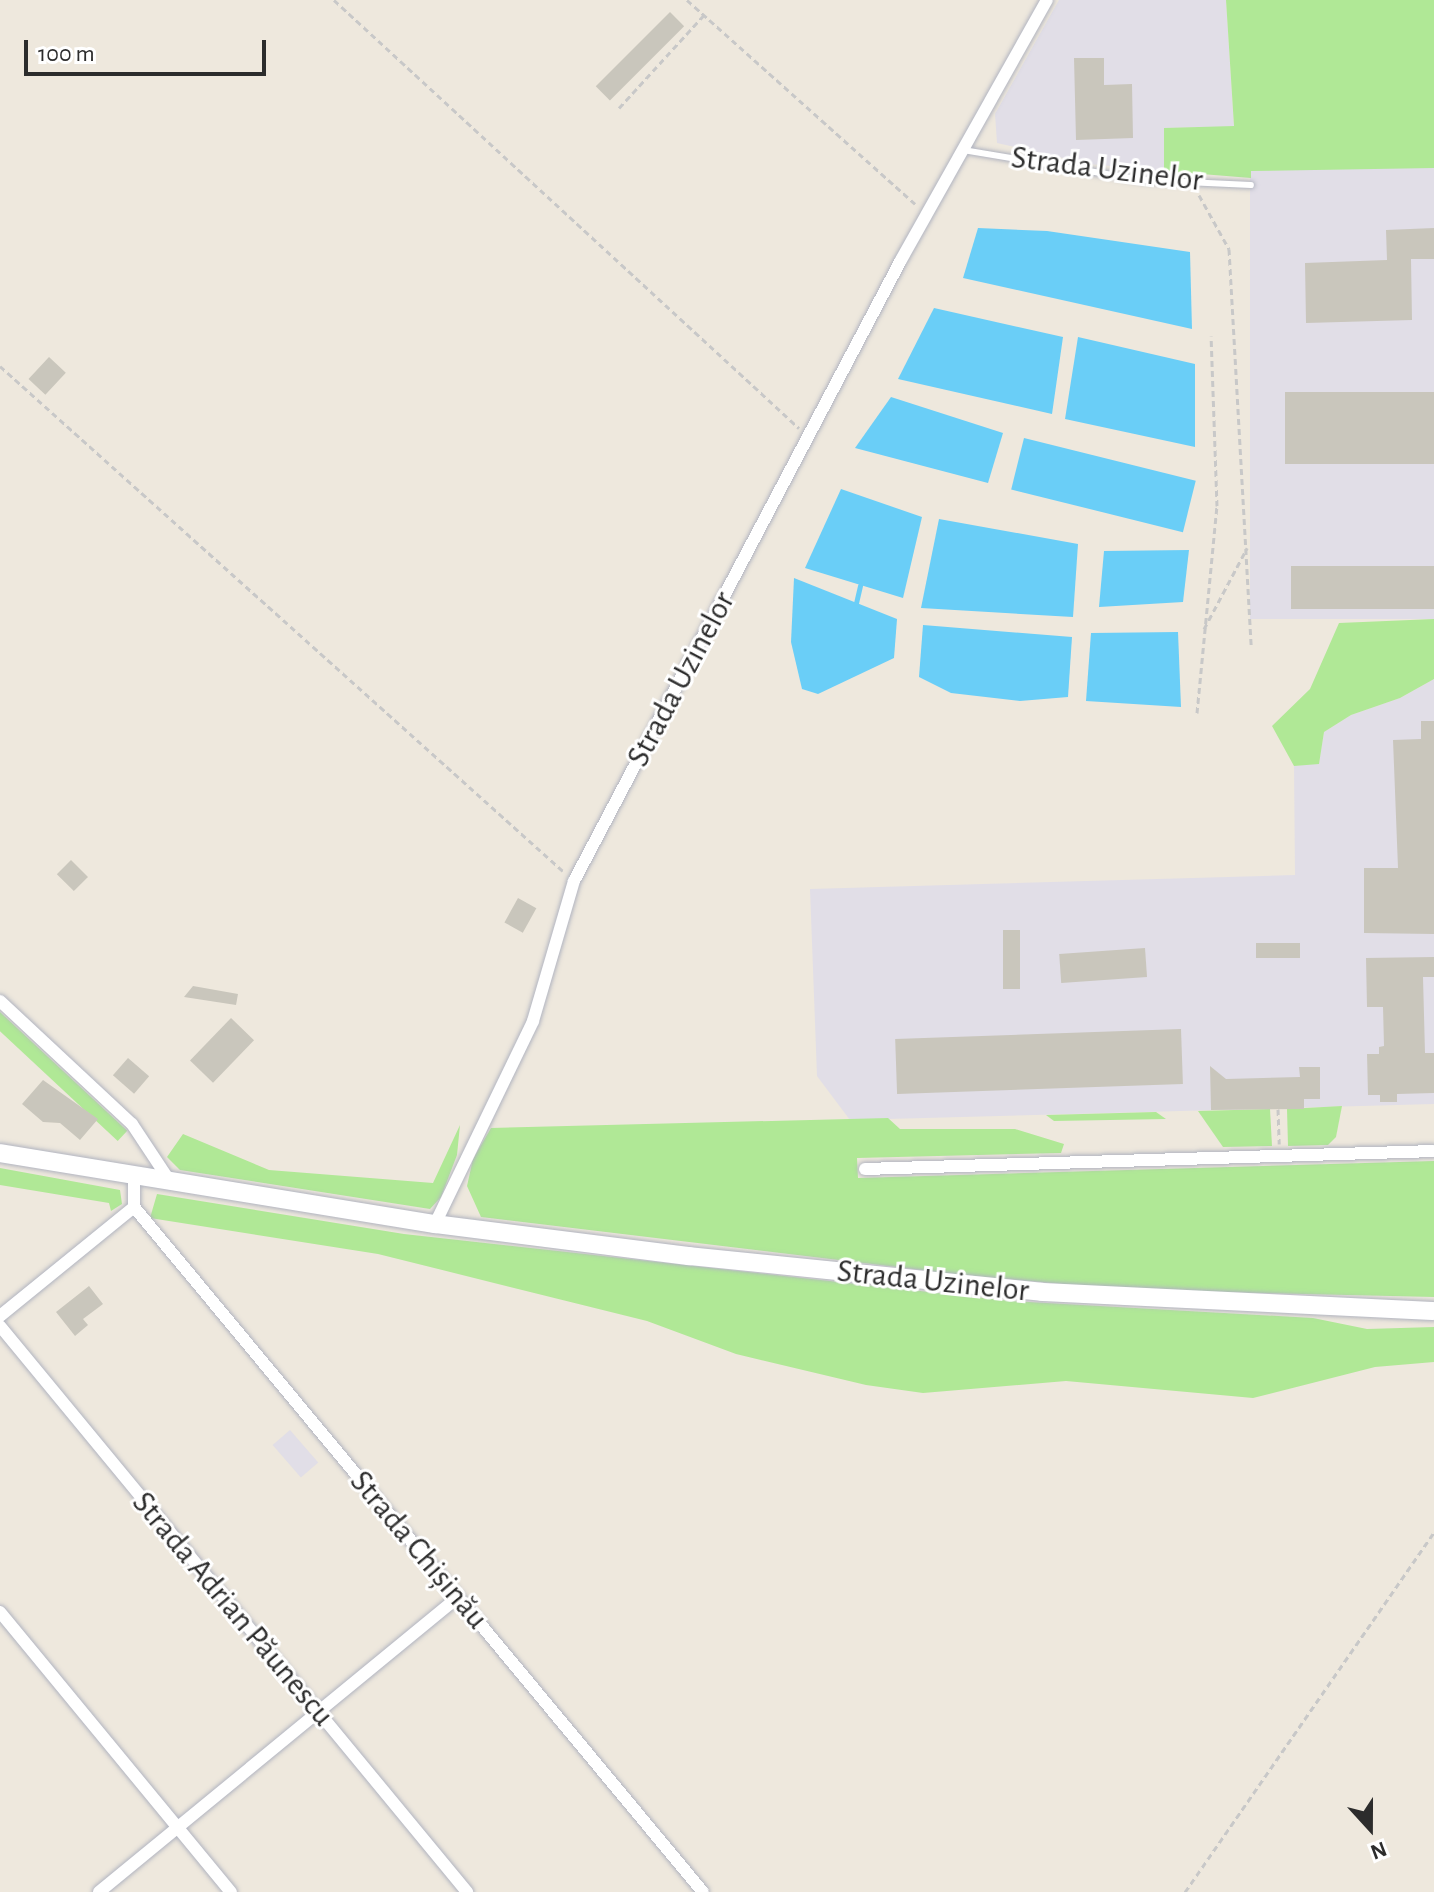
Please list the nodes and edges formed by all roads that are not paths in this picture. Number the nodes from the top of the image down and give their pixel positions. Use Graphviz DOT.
graph roads {
  1 [pos="1047,0"];
  2 [pos="963,150"];
  3 [pos="1251,185"];
  4 [pos="0,1001"];
  5 [pos="1434,1151"];
  6 [pos="0,1153"];
  7 [pos="865,1169"];
  8 [pos="134,1176"];
  9 [pos="171,1183"];
  10 [pos="134,1207"];
  11 [pos="435,1224"];
  12 [pos="1434,1311"];
  13 [pos="0,1316"];
  14 [pos="0,1326"];
  15 [pos="458,1597"];
  16 [pos="0,1612"];
  17 [pos="318,1712"];
  18 [pos="178,1827"];
  19 [pos="99,1892"];
  20 [pos="231,1892"];
  21 [pos="467,1892"];
  22 [pos="703,1892"];
  1 -- 2 [label="street, Strada Uzinelor"];
  2 -- 3 [label="lane, Strada Uzinelor"];
  2 -- 11 [label="street, Strada Uzinelor"];
  4 -- 9 [label="street"];
  5 -- 7 [label="street"];
  6 -- 8 [label="street, Strada Uzinelor"];
  8 -- 9 [label="street, Strada Uzinelor"];
  8 -- 10 [label="street"];
  9 -- 11 [label="street, Strada Uzinelor"];
  10 -- 13 [label="street"];
  10 -- 15 [label="street, Strada Chișinău"];
  11 -- 12 [label="street, Strada Uzinelor"];
  14 -- 17 [label="street, Strada Adrian Păunescu"];
  15 -- 17 [label="street"];
  15 -- 22 [label="street, Strada Chișinău"];
  16 -- 18 [label="street"];
  17 -- 18 [label="street"];
  17 -- 21 [label="street, Strada Adrian Păunescu"];
  18 -- 19 [label="street"];
  18 -- 20 [label="street"];
}
